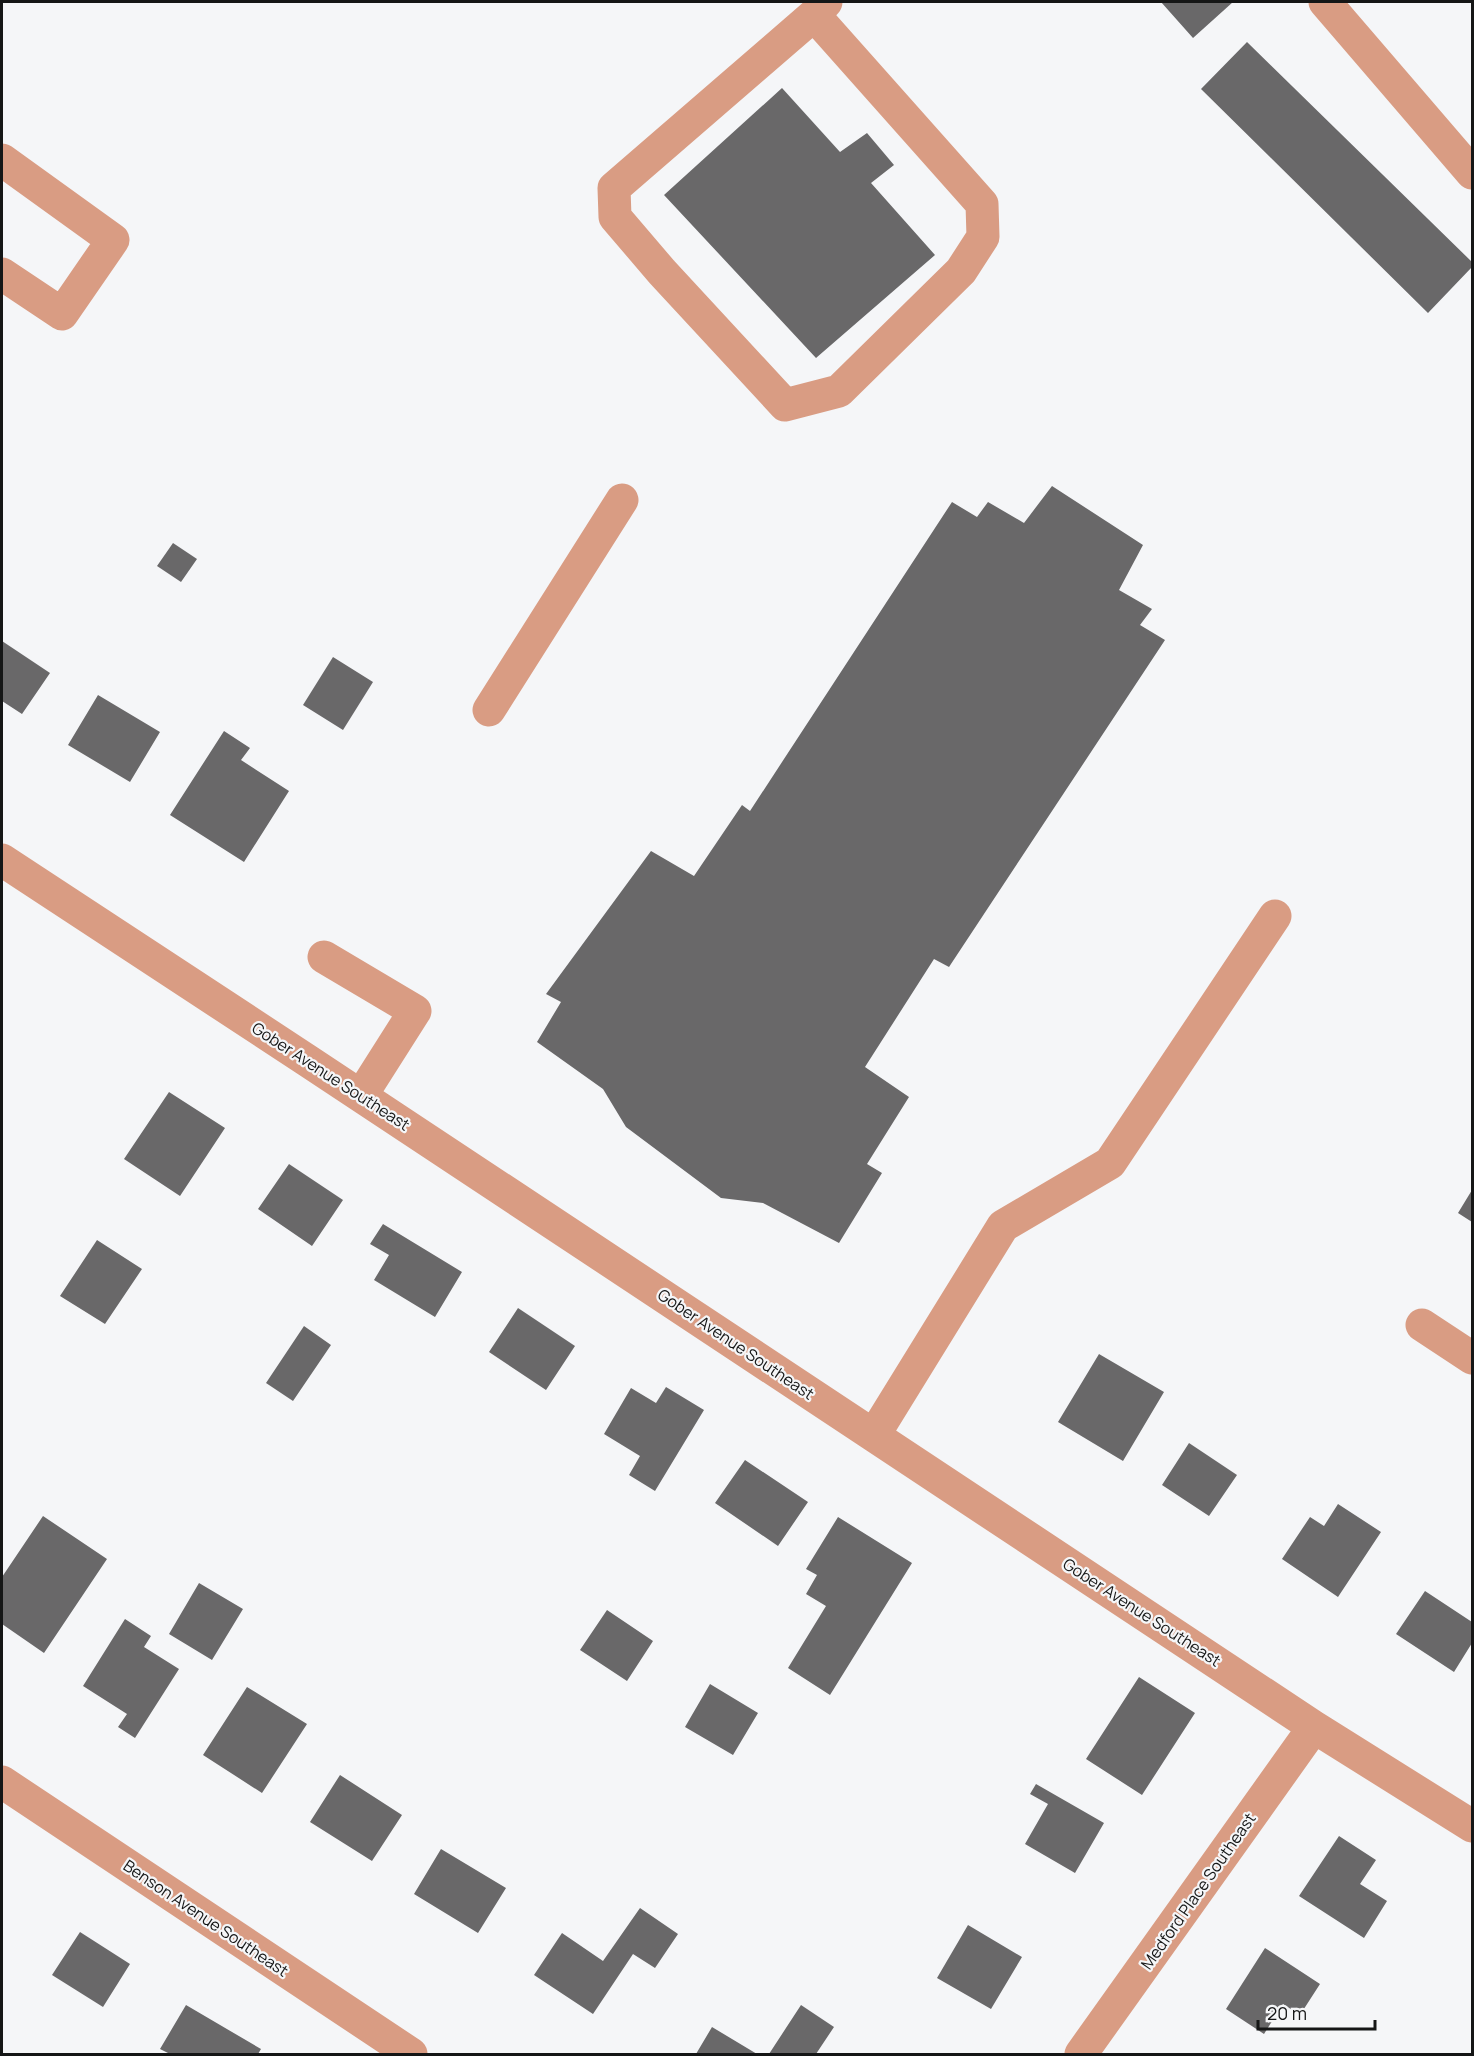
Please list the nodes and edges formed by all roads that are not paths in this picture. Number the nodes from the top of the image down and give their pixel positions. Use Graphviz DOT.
graph roads {
  1 [pos="1325,2"];
  2 [pos="820,8"];
  3 [pos="2,160"];
  4 [pos="1473,173"];
  5 [pos="2,274"];
  6 [pos="622,500"];
  7 [pos="489,710"];
  8 [pos="2,860"];
  9 [pos="1275,916"];
  10 [pos="324,957"];
  11 [pos="361,1096"];
  12 [pos="1422,1325"];
  13 [pos="1473,1358"];
  14 [pos="874,1435"];
  15 [pos="1314,1726"];
  16 [pos="2,1782"];
  17 [pos="1473,1826"];
  18 [pos="411,2055"];
  19 [pos="1081,2055"];
  1 -- 4 [label="street"];
  2 -- 2 [label="street"];
  3 -- 5 [label="street"];
  6 -- 7 [label="street"];
  8 -- 11 [label="street, Gober Avenue Southeast"];
  9 -- 14 [label="street"];
  10 -- 11 [label="street"];
  11 -- 14 [label="street, Gober Avenue Southeast"];
  12 -- 13 [label="street"];
  14 -- 15 [label="street, Gober Avenue Southeast"];
  15 -- 17 [label="street, Gober Avenue Southeast"];
  15 -- 19 [label="street, Medford Place Southeast"];
  16 -- 18 [label="street, Benson Avenue Southeast"];
}
